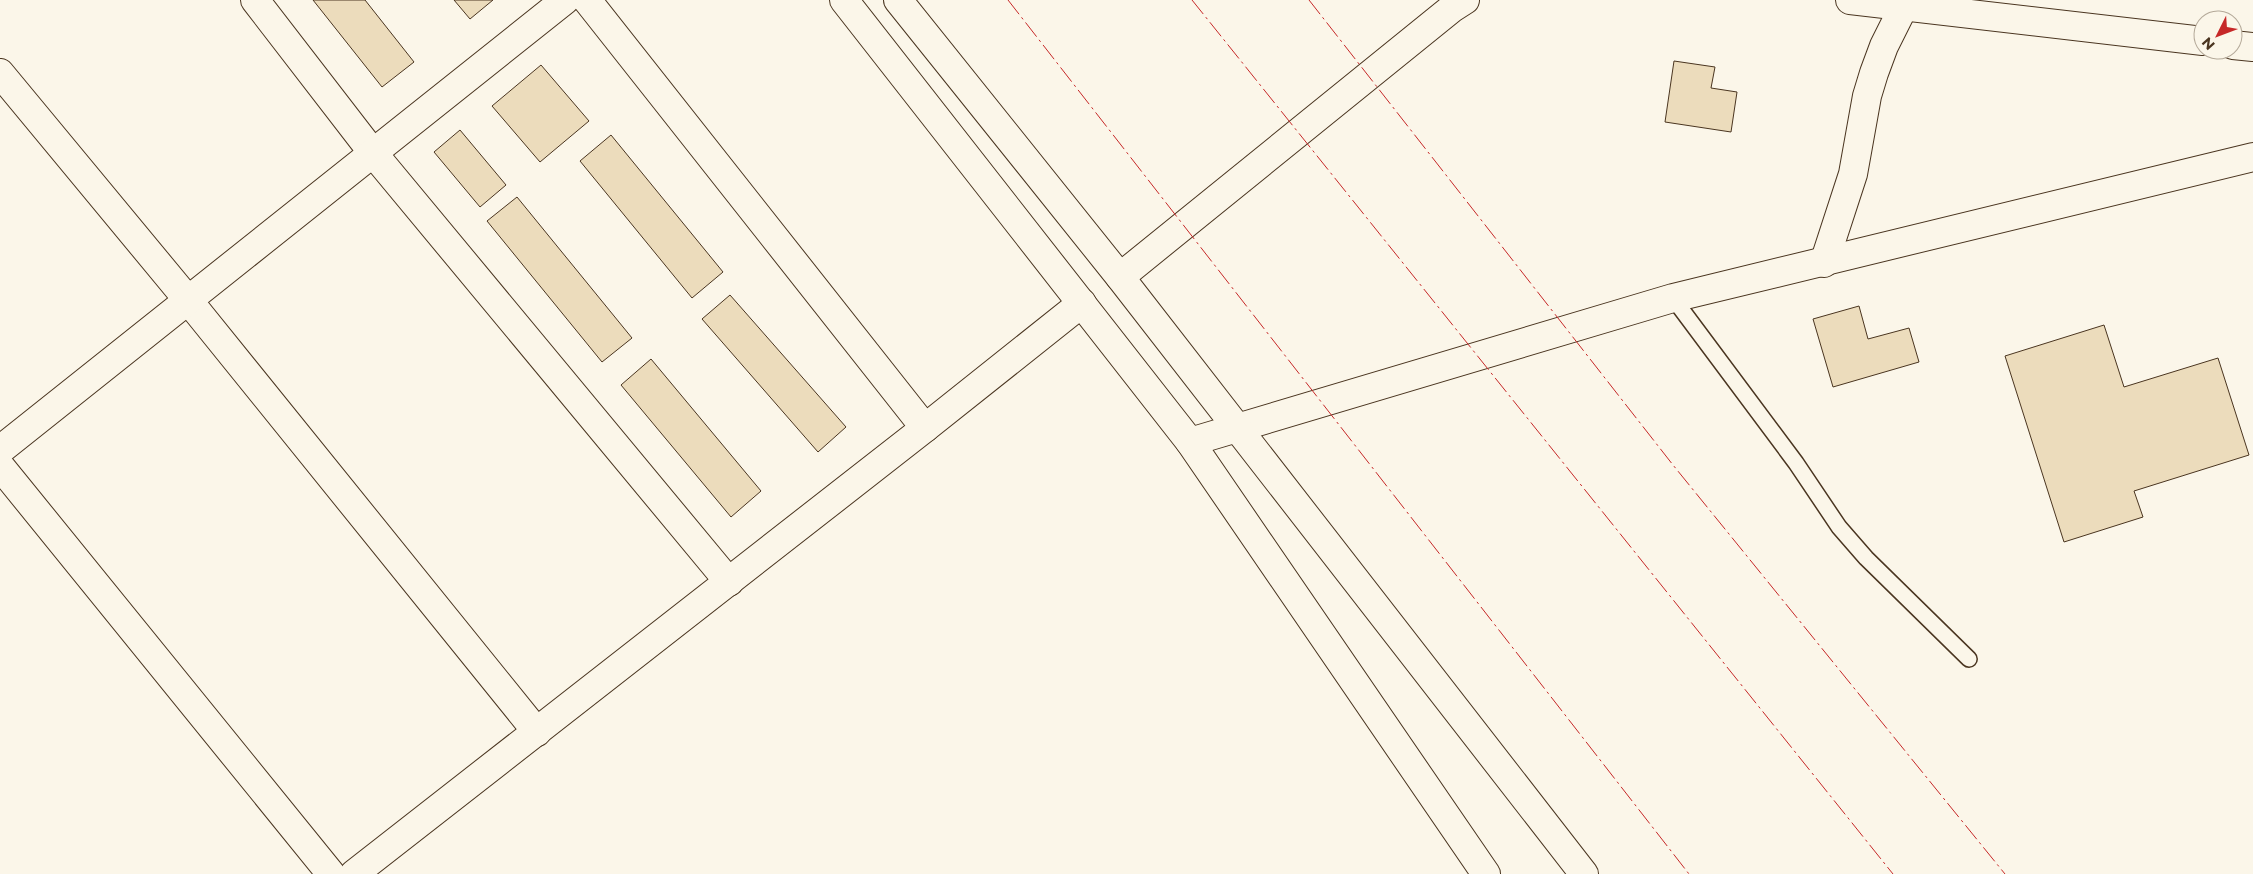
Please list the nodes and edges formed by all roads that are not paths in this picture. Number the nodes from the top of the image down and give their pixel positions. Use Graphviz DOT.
graph roads {
  1 [pos="255,0"];
  2 [pos="566,0"];
  3 [pos="587,0"];
  4 [pos="844,0"];
  5 [pos="898,0"];
  6 [pos="1465,0"];
  7 [pos="1850,0"];
  8 [pos="1906,4"];
  9 [pos="2193,40"];
  10 [pos="0,73"];
  11 [pos="373,153"];
  12 [pos="2253,157"];
  13 [pos="1824,263"];
  14 [pos="1120,277"];
  15 [pos="1673,298"];
  16 [pos="188,300"];
  17 [pos="1082,303"];
  18 [pos="925,428"];
  19 [pos="1236,428"];
  20 [pos="1190,442"];
  21 [pos="0,450"];
  22 [pos="0,466"];
  23 [pos="729,582"];
  24 [pos="1969,659"];
  25 [pos="537,732"];
  26 [pos="331,874"];
  27 [pos="354,874"];
  28 [pos="1486,874"];
  29 [pos="1584,874"];
  1 -- 11 [label="street"];
  2 -- 11 [label="street"];
  3 -- 18 [label="street"];
  4 -- 17 [label="street"];
  5 -- 14 [label="street"];
  6 -- 14 [label="street"];
  7 -- 8 [label="street"];
  8 -- 9 [label="street"];
  8 -- 13 [label="street"];
  10 -- 16 [label="street"];
  11 -- 16 [label="street"];
  11 -- 23 [label="street"];
  12 -- 13 [label="street"];
  13 -- 15 [label="street"];
  14 -- 19 [label="street"];
  15 -- 19 [label="street"];
  15 -- 24 [label="lane"];
  16 -- 21 [label="street"];
  16 -- 25 [label="street"];
  17 -- 18 [label="street"];
  17 -- 20 [label="street"];
  18 -- 23 [label="street"];
  19 -- 20 [label="street"];
  19 -- 29 [label="street"];
  20 -- 28 [label="street"];
  22 -- 26 [label="street"];
  23 -- 25 [label="street"];
  25 -- 27 [label="street"];
}
